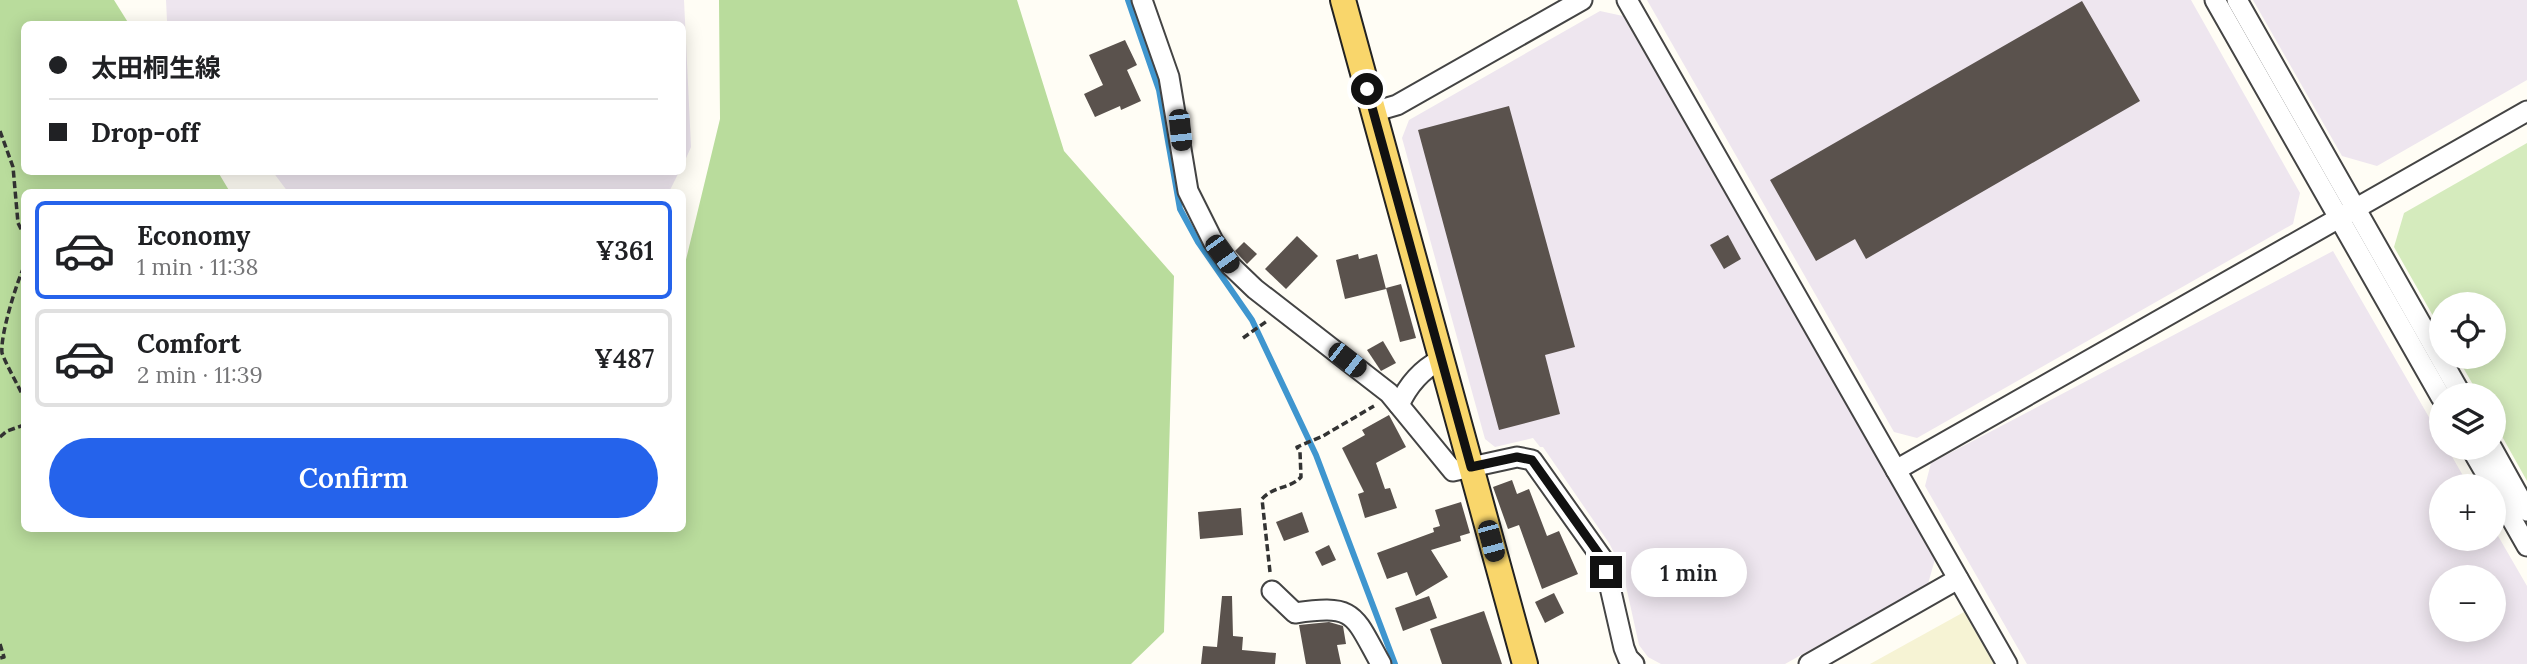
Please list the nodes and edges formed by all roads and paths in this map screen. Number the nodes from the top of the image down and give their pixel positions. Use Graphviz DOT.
graph roads {
  1 [pos="1142,0"];
  2 [pos="1343,0"];
  3 [pos="1582,0"];
  4 [pos="1627,0"];
  5 [pos="2216,0"];
  6 [pos="2237,0"];
  7 [pos="2527,111"];
  8 [pos="1373,112"];
  9 [pos="0,131"];
  10 [pos="2347,214"];
  11 [pos="21,229"];
  12 [pos="21,273"];
  13 [pos="1263,323"];
  14 [pos="1242,338"];
  15 [pos="1440,360"];
  16 [pos="2434,383"];
  17 [pos="2454,383"];
  18 [pos="21,393"];
  19 [pos="1394,399"];
  20 [pos="21,426"];
  21 [pos="0,437"];
  22 [pos="2499,460"];
  23 [pos="1471,467"];
  24 [pos="1896,470"];
  25 [pos="2506,510"];
  26 [pos="2527,510"];
  27 [pos="2527,547"];
  28 [pos="1958,579"];
  29 [pos="1272,591"];
  30 [pos="0,644"];
  31 [pos="0,658"];
  32 [pos="1381,664"];
  33 [pos="1525,664"];
  34 [pos="1634,664"];
  35 [pos="1809,664"];
  36 [pos="2007,664"];
  1 -- 19 [label="street"];
  2 -- 8 [label="main road"];
  3 -- 8 [label="street"];
  4 -- 24 [label="street"];
  5 -- 10 [label="street"];
  6 -- 10 [label="street"];
  7 -- 10 [label="street"];
  8 -- 15 [label="main road"];
  9 -- 11 [label="path"];
  10 -- 16 [label="street"];
  10 -- 17 [label="street"];
  10 -- 24 [label="street"];
  12 -- 18 [label="path"];
  13 -- 14 [label="path"];
  15 -- 19 [label="street"];
  15 -- 23 [label="main road"];
  19 -- 23 [label="street"];
  19 -- 29 [label="path"];
  20 -- 21 [label="path"];
  22 -- 26 [label="street"];
  23 -- 33 [label="main road"];
  23 -- 34 [label="street"];
  24 -- 28 [label="street"];
  25 -- 27 [label="street"];
  28 -- 35 [label="street"];
  28 -- 36 [label="street"];
  29 -- 32 [label="street"];
  30 -- 31 [label="path"];
}
